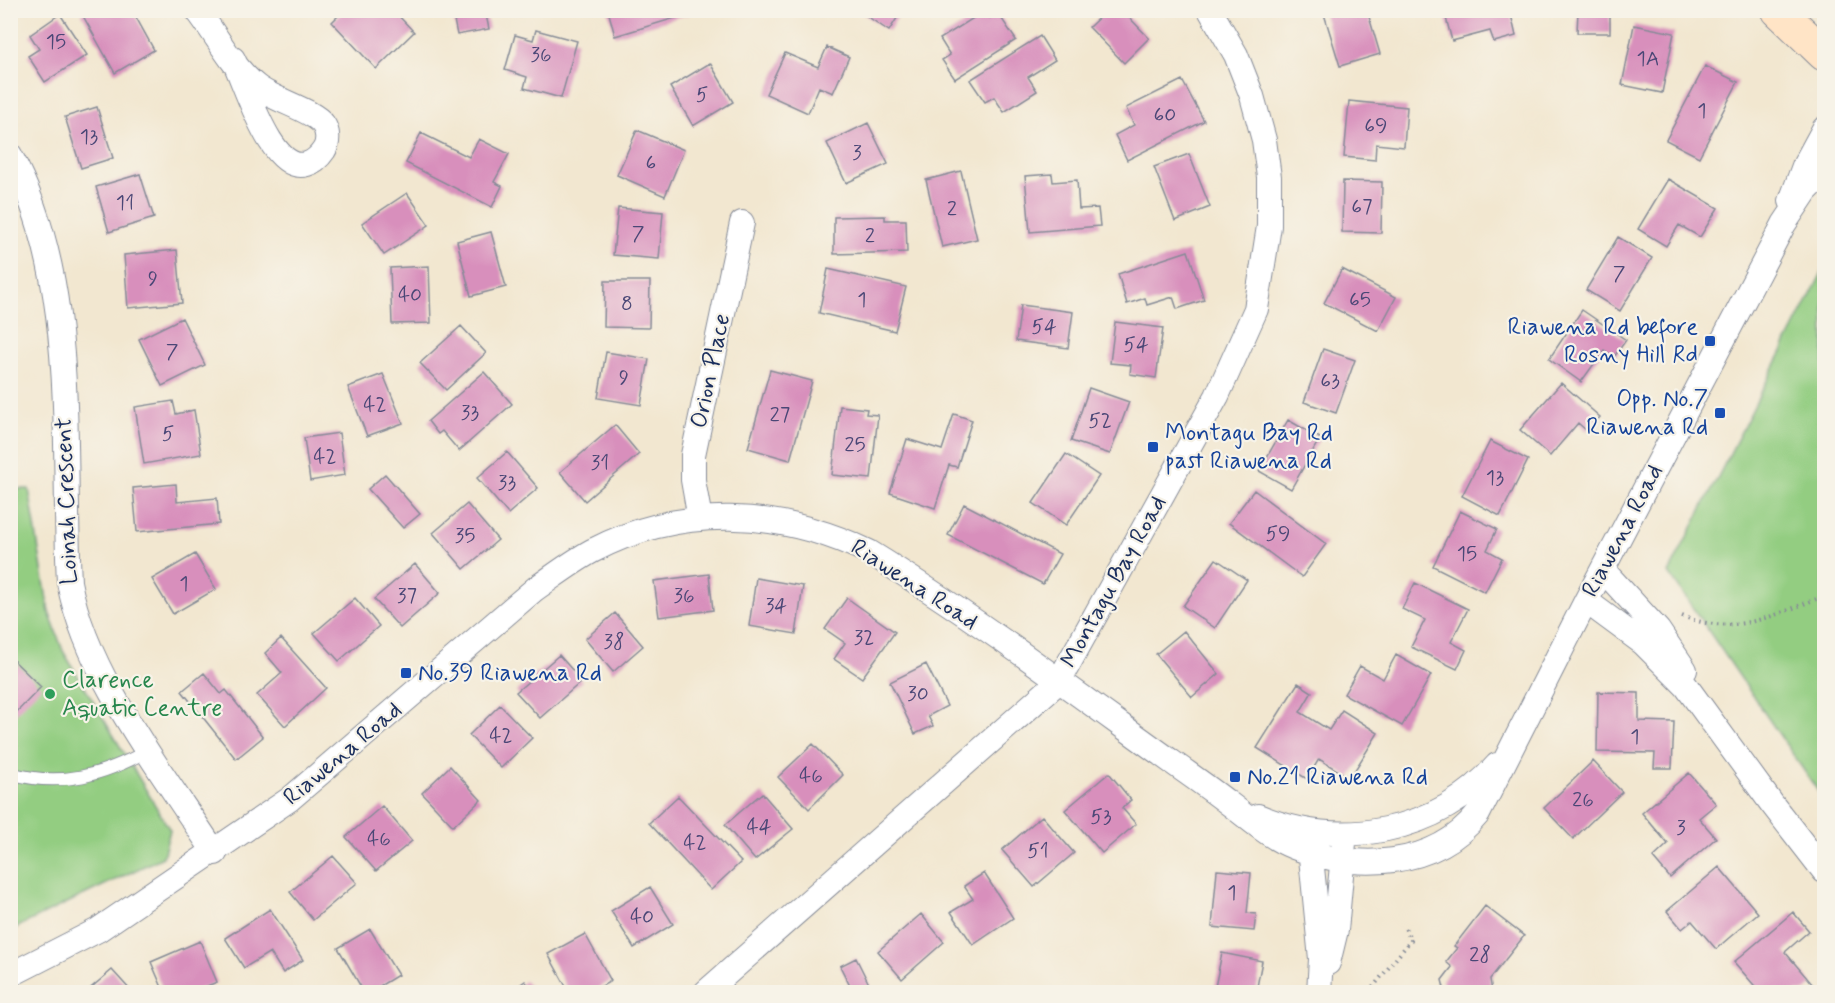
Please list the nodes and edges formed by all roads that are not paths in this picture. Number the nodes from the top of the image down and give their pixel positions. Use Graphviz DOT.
graph roads {
  1 [pos="196,10"];
  2 [pos="1210,10"];
  3 [pos="1778,10"];
  4 [pos="1824,54"];
  5 [pos="233,59"];
  6 [pos="1824,129"];
  7 [pos="10,155"];
  8 [pos="1824,173"];
  9 [pos="742,223"];
  10 [pos="1784,224"];
  11 [pos="700,519"];
  12 [pos="1604,570"];
  13 [pos="1586,601"];
  14 [pos="1059,681"];
  15 [pos="1712,719"];
  16 [pos="1513,744"];
  17 [pos="149,750"];
  18 [pos="10,773"];
  19 [pos="1344,834"];
  20 [pos="1310,842"];
  21 [pos="215,853"];
  22 [pos="1343,859"];
  23 [pos="1824,871"];
  24 [pos="10,975"];
  25 [pos="706,993"];
  26 [pos="1319,993"];
  1 -- 5 [label="street"];
  2 -- 14 [label="street, Montagu Bay Road"];
  3 -- 4 [label="main road"];
  6 -- 10 [label="street, Riawena Road"];
  7 -- 17 [label="street, Loinah Crescent"];
  8 -- 10 [label="street, Riawena Road"];
  9 -- 11 [label="street, Orion Place"];
  10 -- 12 [label="street, Riawena Road"];
  11 -- 14 [label="street, Riawena Road"];
  11 -- 21 [label="street, Riawena Road"];
  12 -- 13 [label="street, Riawena Road"];
  12 -- 15 [label="street"];
  13 -- 15 [label="street"];
  13 -- 16 [label="street, Riawena Road"];
  14 -- 20 [label="street, Riawena Road"];
  14 -- 25 [label="street, Montagu Bay Road"];
  15 -- 23 [label="street"];
  16 -- 19 [label="street, Riawena Road"];
  16 -- 22 [label="street, Riawena Road"];
  17 -- 18 [label="lane"];
  17 -- 21 [label="street, Loinah Crescent"];
  19 -- 20 [label="street, Riawena Road"];
  19 -- 22 [label="street"];
  20 -- 22 [label="street, Riawena Road"];
  20 -- 26 [label="street"];
  21 -- 24 [label="street, Riawena Road"];
  22 -- 26 [label="street"];
}
